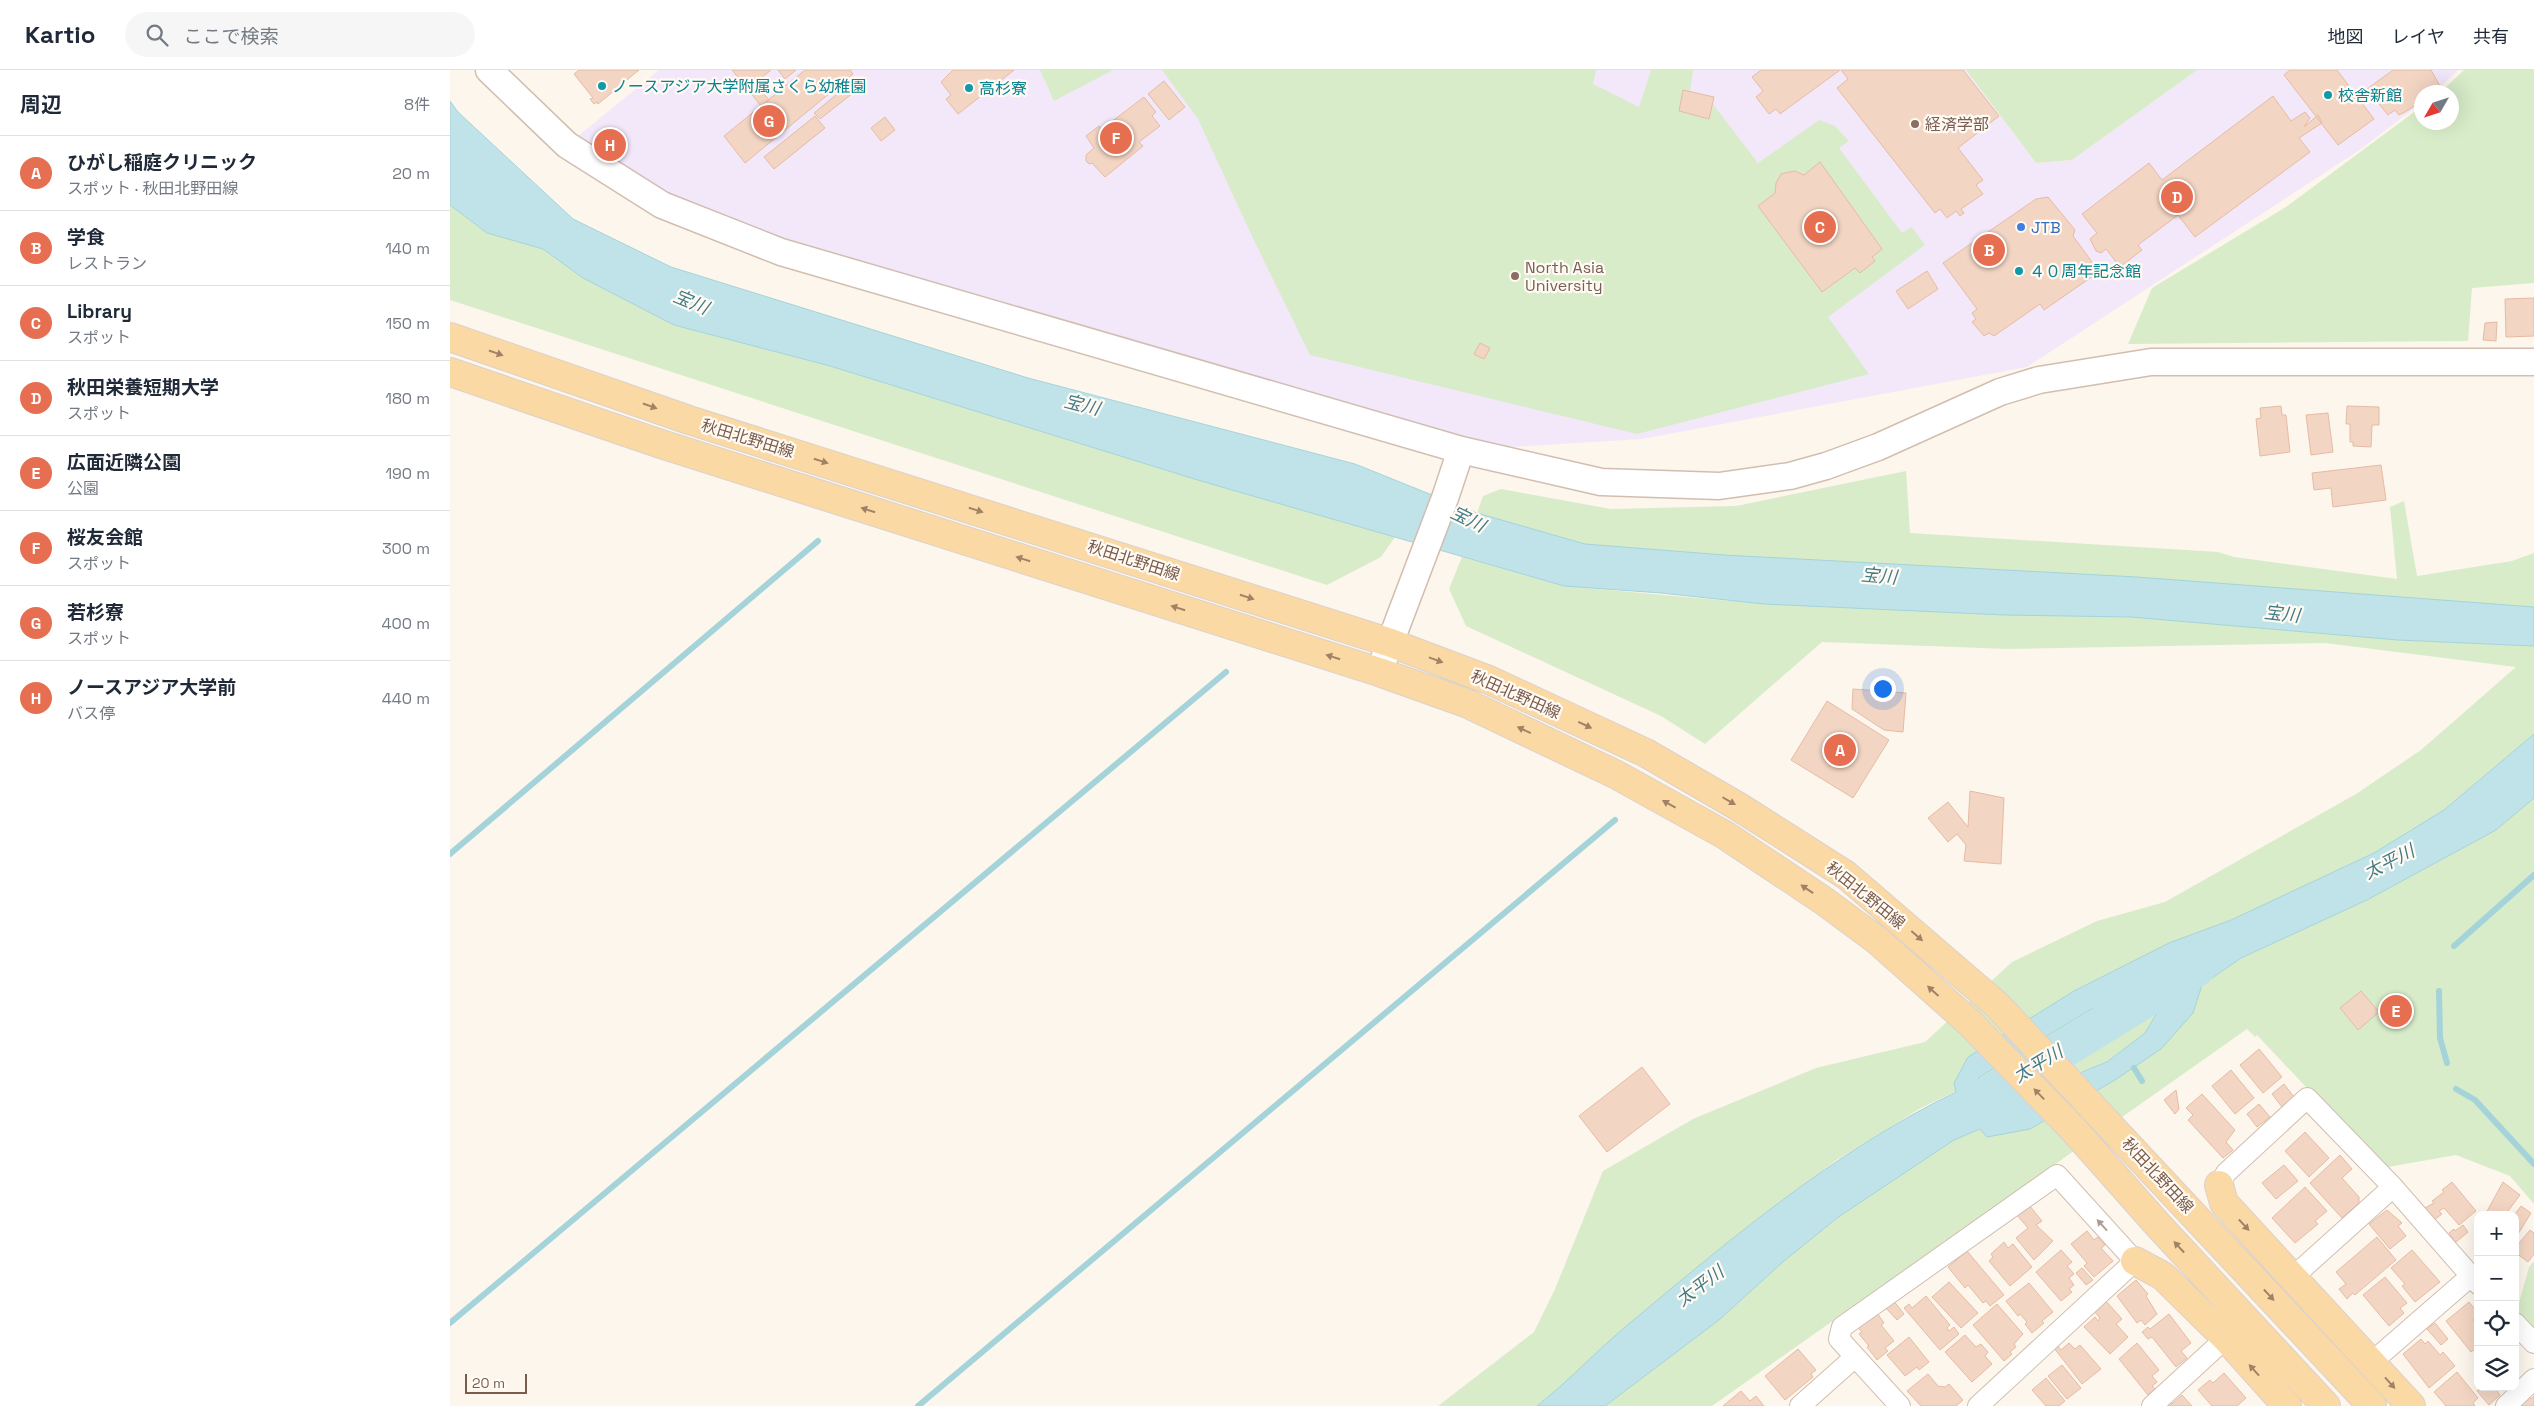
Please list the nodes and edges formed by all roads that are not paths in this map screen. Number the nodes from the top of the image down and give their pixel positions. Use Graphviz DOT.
graph roads {
  1 [pos="489,70"];
  2 [pos="450,337"];
  3 [pos="2534,362"];
  4 [pos="450,372"];
  5 [pos="1461,450"];
  6 [pos="1391,643"];
  7 [pos="1380,672"];
  8 [pos="2219,1185"];
  9 [pos="2393,1186"];
  10 [pos="2135,1261"];
  11 [pos="2293,1277"];
  12 [pos="2474,1280"];
  13 [pos="2519,1327"];
  14 [pos="2226,1338"];
  15 [pos="2534,1343"];
  16 [pos="1855,1357"];
  17 [pos="2372,1362"];
  18 [pos="2534,1379"];
  19 [pos="1800,1406"];
  20 [pos="1900,1406"];
  21 [pos="1978,1406"];
  22 [pos="2152,1406"];
  23 [pos="2287,1406"];
  24 [pos="2326,1406"];
  25 [pos="2372,1406"];
  26 [pos="2411,1406"];
  27 [pos="2506,1406"];
  1 -- 5 [label="street"];
  2 -- 6 [label="main road, 秋田北野田線, one-way"];
  3 -- 5 [label="street"];
  7 -- 4 [label="main road, 秋田北野田線, one-way"];
  5 -- 6 [label="street"];
  6 -- 7 [label="street"];
  6 -- 25 [label="main road, 秋田北野田線, one-way"];
  24 -- 7 [label="main road, 秋田北野田線, one-way"];
  8 -- 9 [label="street"];
  8 -- 11 [label="main road, one-way"];
  9 -- 11 [label="street"];
  9 -- 12 [label="street"];
  10 -- 14 [label="main road"];
  10 -- 16 [label="street, one-way"];
  10 -- 21 [label="street"];
  11 -- 17 [label="main road"];
  12 -- 17 [label="street"];
  13 -- 15 [label="street"];
  14 -- 22 [label="street"];
  23 -- 14 [label="main road, one-way"];
  16 -- 19 [label="street"];
  16 -- 20 [label="street"];
  17 -- 26 [label="main road, one-way"];
  18 -- 27 [label="street"];
}
